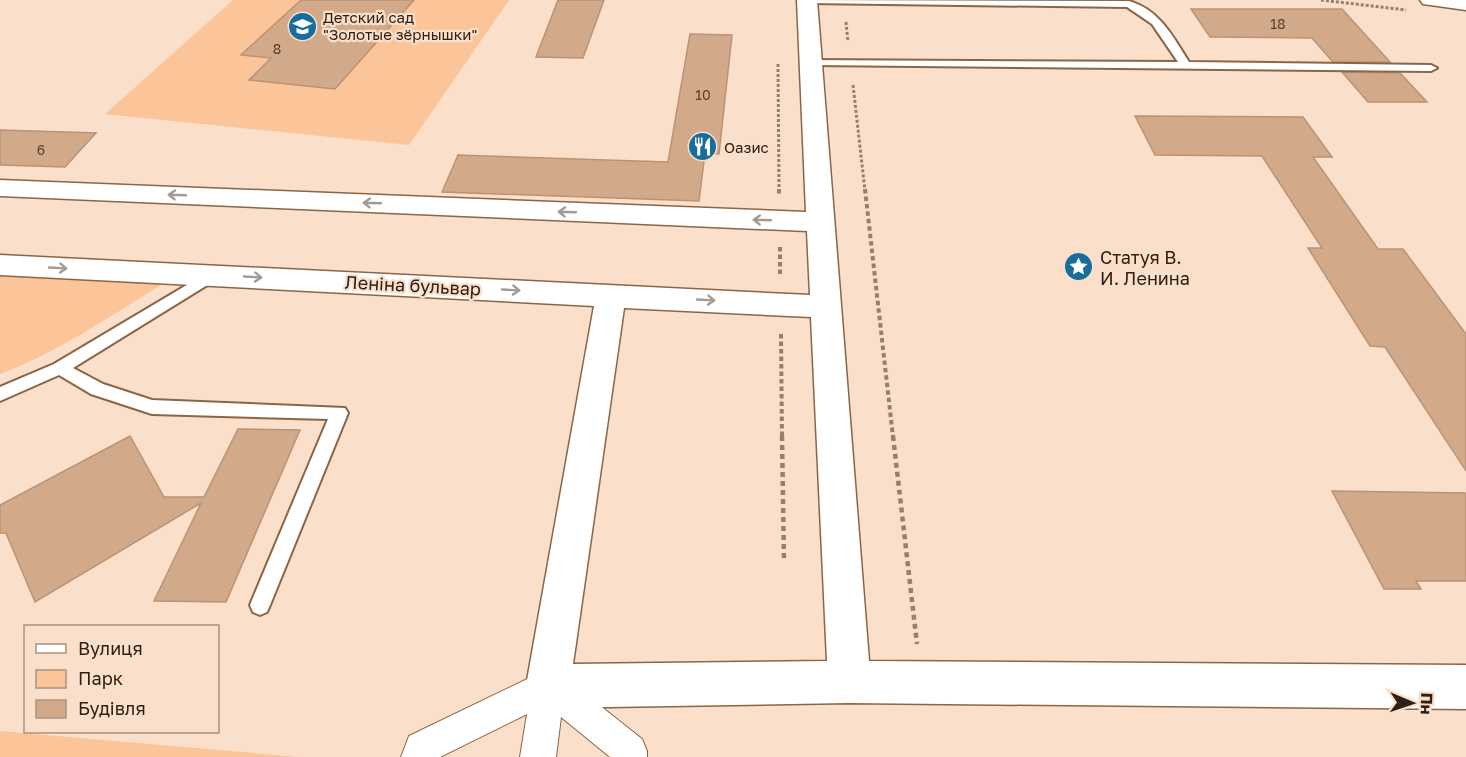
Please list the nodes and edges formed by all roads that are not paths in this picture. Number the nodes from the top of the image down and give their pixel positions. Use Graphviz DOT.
graph roads {
  1 [pos="807,0"];
  2 [pos="1466,4"];
  3 [pos="1422,5"];
  4 [pos="810,62"];
  5 [pos="1186,66"];
  6 [pos="1431,68"];
  7 [pos="0,188"];
  8 [pos="820,222"];
  9 [pos="0,265"];
  10 [pos="212,275"];
  11 [pos="611,296"];
  12 [pos="825,307"];
  13 [pos="60,368"];
  14 [pos="0,394"];
  15 [pos="260,604"];
  16 [pos="849,682"];
  17 [pos="548,686"];
  18 [pos="1466,687"];
  19 [pos="419,757"];
  20 [pos="538,757"];
  21 [pos="629,757"];
  1 -- 4 [label="street"];
  1 -- 5 [label="lane"];
  2 -- 3 [label="street"];
  4 -- 5 [label="lane"];
  4 -- 8 [label="street"];
  5 -- 6 [label="lane"];
  8 -- 7 [label="street, one-way"];
  8 -- 12 [label="street"];
  9 -- 10 [label="street, Леніна бульвар, one-way"];
  10 -- 11 [label="street, Леніна бульвар, one-way"];
  10 -- 13 [label="lane"];
  11 -- 12 [label="street, Леніна бульвар, one-way"];
  11 -- 17 [label="street"];
  12 -- 16 [label="street"];
  13 -- 14 [label="lane"];
  13 -- 15 [label="lane"];
  16 -- 17 [label="street"];
  16 -- 18 [label="street"];
  17 -- 19 [label="street"];
  17 -- 20 [label="street"];
  17 -- 21 [label="street"];
}
